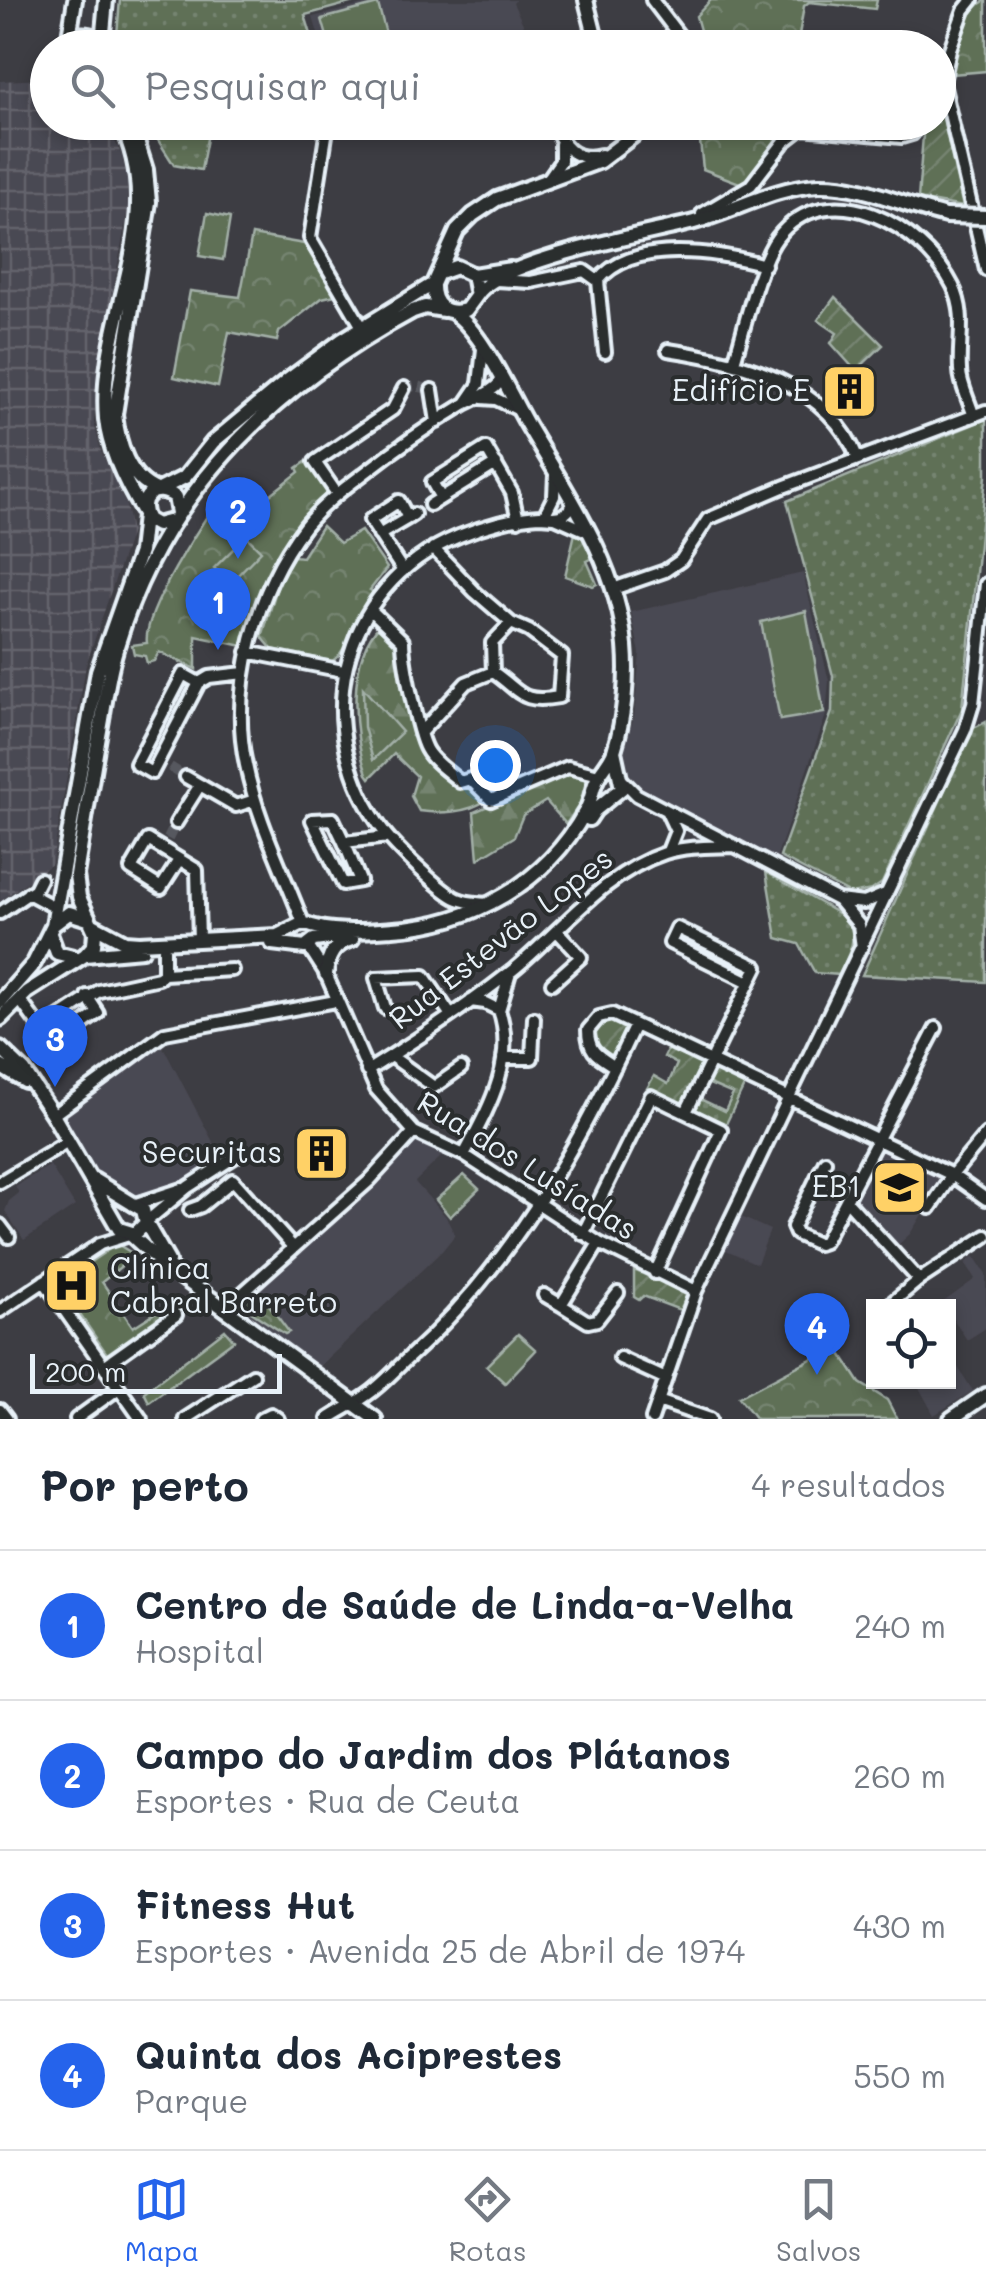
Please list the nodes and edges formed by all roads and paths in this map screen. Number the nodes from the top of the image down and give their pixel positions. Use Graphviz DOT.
graph roads {
  1 [pos="62,0"];
  2 [pos="106,0"];
  3 [pos="586,0"];
  4 [pos="652,0"];
  5 [pos="972,0"];
  6 [pos="74,6"];
  7 [pos="105,30"];
  8 [pos="594,30"];
  9 [pos="675,30"];
  10 [pos="956,32"];
  11 [pos="128,140"];
  12 [pos="137,140"];
  13 [pos="325,140"];
  14 [pos="559,140"];
  15 [pos="627,140"];
  16 [pos="628,140"];
  17 [pos="786,140"];
  18 [pos="956,140"];
  19 [pos="620,147"];
  20 [pos="564,151"];
  21 [pos="572,175"];
  22 [pos="543,183"];
  23 [pos="476,212"];
  24 [pos="986,216"];
  25 [pos="464,222"];
  26 [pos="680,225"];
  27 [pos="765,264"];
  28 [pos="528,267"];
  29 [pos="986,267"];
  30 [pos="467,271"];
  31 [pos="436,279"];
  32 [pos="496,280"];
  33 [pos="598,281"];
  34 [pos="476,298"];
  35 [pos="448,311"];
  36 [pos="362,327"];
  37 [pos="483,349"];
  38 [pos="668,350"];
  39 [pos="604,352"];
  40 [pos="734,362"];
  41 [pos="501,382"];
  42 [pos="404,388"];
  43 [pos="432,390"];
  44 [pos="473,398"];
  45 [pos="519,410"];
  46 [pos="986,410"];
  47 [pos="973,414"];
  48 [pos="438,422"];
  49 [pos="858,459"];
  50 [pos="496,464"];
  51 [pos="555,472"];
  52 [pos="159,490"];
  53 [pos="337,494"];
  54 [pos="441,498"];
  55 [pos="574,504"];
  56 [pos="430,505"];
  57 [pos="144,514"];
  58 [pos="547,515"];
  59 [pos="175,517"];
  60 [pos="518,520"];
  61 [pos="589,532"];
  62 [pos="380,536"];
  63 [pos="434,548"];
  64 [pos="403,570"];
  65 [pos="986,584"];
  66 [pos="614,589"];
  67 [pos="371,610"];
  68 [pos="511,623"];
  69 [pos="248,652"];
  70 [pos="344,671"];
  71 [pos="493,672"];
  72 [pos="244,673"];
  73 [pos="199,683"];
  74 [pos="422,732"];
  75 [pos="614,751"];
  76 [pos="158,760"];
  77 [pos="170,767"];
  78 [pos="186,777"];
  79 [pos="621,777"];
  80 [pos="599,778"];
  81 [pos="200,785"];
  82 [pos="637,795"];
  83 [pos="614,796"];
  84 [pos="255,800"];
  85 [pos="667,811"];
  86 [pos="176,823"];
  87 [pos="698,828"];
  88 [pos="388,837"];
  89 [pos="676,838"];
  90 [pos="344,842"];
  91 [pos="734,846"];
  92 [pos="693,848"];
  93 [pos="668,852"];
  94 [pos="179,860"];
  95 [pos="40,879"];
  96 [pos="444,891"];
  97 [pos="888,891"];
  98 [pos="28,893"];
  99 [pos="838,900"];
  100 [pos="857,903"];
  101 [pos="488,904"];
  102 [pos="56,908"];
  103 [pos="0,913"];
  104 [pos="852,916"];
  105 [pos="874,921"];
  106 [pos="91,922"];
  107 [pos="442,923"];
  108 [pos="52,929"];
  109 [pos="558,932"];
  110 [pos="303,935"];
  111 [pos="352,938"];
  112 [pos="199,940"];
  113 [pos="862,946"];
  114 [pos="164,949"];
  115 [pos="81,957"];
  116 [pos="232,970"];
  117 [pos="510,972"];
  118 [pos="164,974"];
  119 [pos="326,974"];
  120 [pos="750,982"];
  121 [pos="552,983"];
  122 [pos="87,996"];
  123 [pos="20,1000"];
  124 [pos="336,1001"];
  125 [pos="470,1001"];
  126 [pos="0,1002"];
  127 [pos="385,1008"];
  128 [pos="499,1010"];
  129 [pos="450,1014"];
  130 [pos="534,1018"];
  131 [pos="0,1019"];
  132 [pos="635,1024"];
  133 [pos="936,1028"];
  134 [pos="41,1029"];
  135 [pos="0,1048"];
  136 [pos="391,1056"];
  137 [pos="503,1058"];
  138 [pos="712,1060"];
  139 [pos="0,1066"];
  140 [pos="616,1066"];
  141 [pos="461,1068"];
  142 [pos="367,1071"];
  143 [pos="35,1089"];
  144 [pos="789,1097"];
  145 [pos="686,1112"];
  146 [pos="54,1115"];
  147 [pos="414,1132"];
  148 [pos="986,1134"];
  149 [pos="68,1141"];
  150 [pos="879,1142"];
  151 [pos="464,1155"];
  152 [pos="236,1156"];
  153 [pos="826,1162"];
  154 [pos="221,1168"];
  155 [pos="83,1169"];
  156 [pos="952,1175"];
  157 [pos="233,1180"];
  158 [pos="0,1182"];
  159 [pos="188,1187"];
  160 [pos="986,1199"];
  161 [pos="847,1201"];
  162 [pos="538,1203"];
  163 [pos="132,1204"];
  164 [pos="930,1208"];
  165 [pos="190,1210"];
  166 [pos="116,1222"];
  167 [pos="146,1223"];
  168 [pos="0,1225"];
  169 [pos="584,1234"];
  170 [pos="130,1235"];
  171 [pos="986,1236"];
  172 [pos="9,1237"];
  173 [pos="599,1243"];
  174 [pos="100,1244"];
  175 [pos="293,1247"];
  176 [pos="655,1272"];
  177 [pos="179,1274"];
  178 [pos="44,1280"];
  179 [pos="919,1280"];
  180 [pos="696,1291"];
  181 [pos="618,1293"];
  182 [pos="544,1295"];
  183 [pos="896,1299"];
  184 [pos="561,1306"];
  185 [pos="226,1308"];
  186 [pos="0,1311"];
  187 [pos="176,1315"];
  188 [pos="620,1358"];
  189 [pos="104,1366"];
  190 [pos="253,1374"];
  191 [pos="666,1379"];
  192 [pos="119,1388"];
  193 [pos="986,1395"];
  194 [pos="658,1401"];
  195 [pos="354,1402"];
  196 [pos="0,1410"];
  197 [pos="340,1415"];
  198 [pos="654,1418"];
  199 [pos="7,1419"];
  200 [pos="76,1419"];
  201 [pos="141,1419"];
  202 [pos="186,1419"];
  203 [pos="262,1419"];
  204 [pos="278,1419"];
  205 [pos="328,1419"];
  206 [pos="375,1419"];
  207 [pos="710,1419"];
  208 [pos="951,1419"];
  1 -- 6 [label="street"];
  2 -- 7 [label="street"];
  3 -- 8 [label="street"];
  4 -- 9 [label="street"];
  5 -- 10 [label="street"];
  11 -- 57 [label="street"];
  12 -- 52 [label="street"];
  13 -- 36 [label="street"];
  14 -- 20 [label="street"];
  15 -- 19 [label="street"];
  16 -- 21 [label="street"];
  17 -- 26 [label="street"];
  18 -- 29 [label="street"];
  19 -- 20 [label="street"];
  19 -- 21 [label="street"];
  20 -- 21 [label="street"];
  20 -- 22 [label="street"];
  21 -- 22 [label="street"];
  21 -- 23 [label="street"];
  22 -- 23 [label="street"];
  23 -- 25 [label="street"];
  24 -- 26 [label="street, bridge"];
  25 -- 30 [label="street"];
  25 -- 31 [label="street"];
  26 -- 28 [label="street"];
  27 -- 33 [label="street"];
  27 -- 40 [label="street"];
  27 -- 47 [label="street"];
  28 -- 30 [label="street"];
  28 -- 32 [label="street"];
  30 -- 31 [label="street"];
  30 -- 34 [label="street"];
  31 -- 35 [label="street"];
  31 -- 36 [label="street"];
  32 -- 33 [label="street"];
  32 -- 34 [label="street"];
  33 -- 39 [label="street"];
  34 -- 35 [label="street"];
  34 -- 37 [label="street"];
  35 -- 37 [label="street"];
  35 -- 59 [label="street"];
  36 -- 52 [label="street"];
  37 -- 41 [label="street"];
  37 -- 44 [label="street"];
  38 -- 40 [label="street"];
  40 -- 49 [label="street"];
  41 -- 44 [label="street, Rua dos Lusíadas"];
  41 -- 45 [label="street"];
  42 -- 53 [label="street"];
  43 -- 48 [label="street"];
  44 -- 45 [label="street"];
  44 -- 48 [label="street, Rua dos Lusíadas"];
  45 -- 51 [label="street"];
  46 -- 47 [label="street"];
  47 -- 49 [label="street"];
  48 -- 53 [label="street, Rua dos Lusíadas"];
  49 -- 66 [label="street"];
  50 -- 54 [label="street"];
  50 -- 54 [label="street"];
  50 -- 60 [label="street"];
  51 -- 55 [label="street"];
  51 -- 58 [label="street"];
  52 -- 57 [label="street"];
  52 -- 59 [label="street"];
  53 -- 69 [label="street, Rua dos Lusíadas"];
  54 -- 56 [label="street"];
  55 -- 58 [label="street"];
  55 -- 61 [label="street"];
  57 -- 59 [label="street"];
  57 -- 102 [label="street"];
  58 -- 60 [label="street"];
  58 -- 61 [label="street"];
  59 -- 106 [label="street"];
  60 -- 63 [label="street"];
  61 -- 66 [label="street"];
  62 -- 62 [label="street"];
  62 -- 64 [label="street"];
  63 -- 64 [label="street"];
  63 -- 68 [label="street"];
  64 -- 67 [label="street"];
  65 -- 97 [label="street"];
  66 -- 75 [label="street"];
  67 -- 70 [label="street"];
  67 -- 74 [label="street"];
  68 -- 71 [label="street"];
  68 -- 71 [label="street"];
  69 -- 70 [label="street"];
  69 -- 72 [label="street, Rua dos Lusíadas"];
  70 -- 88 [label="street"];
  71 -- 74 [label="street"];
  72 -- 73 [label="street"];
  72 -- 84 [label="street, Rua dos Lusíadas"];
  73 -- 76 [label="street"];
  73 -- 76 [label="street"];
  74 -- 80 [label="street"];
  75 -- 79 [label="street"];
  75 -- 80 [label="street"];
  76 -- 77 [label="street"];
  78 -- 81 [label="street"];
  79 -- 80 [label="street"];
  79 -- 82 [label="street"];
  79 -- 83 [label="street"];
  80 -- 83 [label="street"];
  80 -- 101 [label="street"];
  81 -- 84 [label="street"];
  81 -- 86 [label="street"];
  82 -- 83 [label="street"];
  82 -- 85 [label="street"];
  83 -- 111 [label="street"];
  84 -- 110 [label="street, Rua dos Lusíadas"];
  85 -- 87 [label="street"];
  85 -- 89 [label="street"];
  87 -- 89 [label="street"];
  87 -- 91 [label="street"];
  87 -- 92 [label="street"];
  88 -- 90 [label="street"];
  88 -- 96 [label="street"];
  89 -- 93 [label="street"];
  90 -- 90 [label="street"];
  91 -- 92 [label="street, Rua Estevão Lopes"];
  91 -- 99 [label="street"];
  92 -- 93 [label="street, Rua Estevão Lopes"];
  93 -- 109 [label="street, Rua Estevão Lopes"];
  94 -- 94 [label="street"];
  94 -- 112 [label="street"];
  95 -- 98 [label="street"];
  96 -- 101 [label="street"];
  96 -- 107 [label="street"];
  97 -- 100 [label="street"];
  97 -- 105 [label="street"];
  98 -- 102 [label="street"];
  98 -- 103 [label="street"];
  99 -- 100 [label="street"];
  99 -- 104 [label="street"];
  100 -- 105 [label="street"];
  101 -- 107 [label="street"];
  102 -- 108 [label="street"];
  104 -- 105 [label="street"];
  104 -- 113 [label="street"];
  105 -- 113 [label="street"];
  106 -- 108 [label="street"];
  106 -- 112 [label="street"];
  106 -- 115 [label="street"];
  107 -- 110 [label="street"];
  108 -- 115 [label="street"];
  108 -- 126 [label="street"];
  109 -- 117 [label="street, Rua Estevão Lopes"];
  109 -- 121 [label="street"];
  110 -- 111 [label="street"];
  110 -- 112 [label="street"];
  110 -- 114 [label="street"];
  110 -- 119 [label="street, Rua dos Lusíadas"];
  111 -- 119 [label="street"];
  113 -- 144 [label="street"];
  114 -- 115 [label="street"];
  114 -- 118 [label="street"];
  115 -- 123 [label="street"];
  116 -- 118 [label="street"];
  117 -- 125 [label="street, Rua Estevão Lopes"];
  117 -- 128 [label="street"];
  118 -- 122 [label="street"];
  119 -- 124 [label="street, Rua dos Lusíadas"];
  120 -- 120 [label="street"];
  120 -- 138 [label="street"];
  122 -- 134 [label="street"];
  122 -- 134 [label="street"];
  123 -- 131 [label="street"];
  123 -- 134 [label="street"];
  124 -- 142 [label="street, Rua dos Lusíadas"];
  124 -- 146 [label="street"];
  125 -- 128 [label="street"];
  125 -- 129 [label="street, Rua Estevão Lopes"];
  127 -- 129 [label="street"];
  128 -- 137 [label="street"];
  129 -- 136 [label="street, Rua Estevão Lopes"];
  130 -- 137 [label="street"];
  132 -- 138 [label="street"];
  132 -- 140 [label="street"];
  132 -- 140 [label="street"];
  133 -- 150 [label="street"];
  135 -- 143 [label="street"];
  136 -- 141 [label="street"];
  136 -- 142 [label="street, Rua Estevão Lopes"];
  137 -- 151 [label="street"];
  138 -- 144 [label="street"];
  138 -- 145 [label="street"];
  139 -- 143 [label="street"];
  140 -- 162 [label="street"];
  142 -- 147 [label="street, Rua dos Lusíadas"];
  143 -- 146 [label="street"];
  144 -- 150 [label="street"];
  144 -- 180 [label="street"];
  145 -- 169 [label="street"];
  145 -- 176 [label="street"];
  146 -- 149 [label="street"];
  147 -- 151 [label="street, Rua dos Lusíadas"];
  147 -- 175 [label="street"];
  148 -- 156 [label="street"];
  149 -- 155 [label="street"];
  149 -- 158 [label="street"];
  150 -- 156 [label="street"];
  150 -- 161 [label="street"];
  151 -- 162 [label="street, Rua dos Lusíadas"];
  152 -- 154 [label="street"];
  153 -- 161 [label="street"];
  154 -- 157 [label="street"];
  154 -- 159 [label="street"];
  155 -- 163 [label="street"];
  155 -- 166 [label="street"];
  156 -- 160 [label="street"];
  156 -- 164 [label="street"];
  157 -- 165 [label="street"];
  157 -- 175 [label="street"];
  159 -- 163 [label="street"];
  159 -- 167 [label="street"];
  161 -- 179 [label="street"];
  162 -- 169 [label="street, Rua dos Lusíadas"];
  162 -- 195 [label="street"];
  163 -- 166 [label="street"];
  163 -- 167 [label="street"];
  166 -- 170 [label="street"];
  166 -- 174 [label="street"];
  167 -- 170 [label="street"];
  167 -- 177 [label="street"];
  168 -- 172 [label="street"];
  169 -- 173 [label="street, Rua dos Lusíadas"];
  170 -- 174 [label="street"];
  170 -- 177 [label="street"];
  171 -- 179 [label="street"];
  173 -- 176 [label="street, Rua dos Lusíadas"];
  173 -- 184 [label="street"];
  174 -- 178 [label="street"];
  175 -- 185 [label="street"];
  176 -- 180 [label="street, Rua dos Lusíadas"];
  177 -- 185 [label="street"];
  178 -- 186 [label="street"];
  178 -- 189 [label="street"];
  179 -- 183 [label="street"];
  180 -- 191 [label="street"];
  181 -- 184 [label="street"];
  182 -- 184 [label="street"];
  185 -- 195 [label="street"];
  187 -- 189 [label="street"];
  188 -- 191 [label="street"];
  189 -- 192 [label="street"];
  190 -- 202 [label="street"];
  191 -- 194 [label="street"];
  192 -- 200 [label="street"];
  192 -- 201 [label="street"];
  193 -- 208 [label="street"];
  194 -- 198 [label="street"];
  194 -- 207 [label="street"];
  195 -- 197 [label="street"];
  195 -- 206 [label="street"];
  196 -- 199 [label="street"];
  197 -- 205 [label="street"];
  203 -- 204 [label="street"];
}
